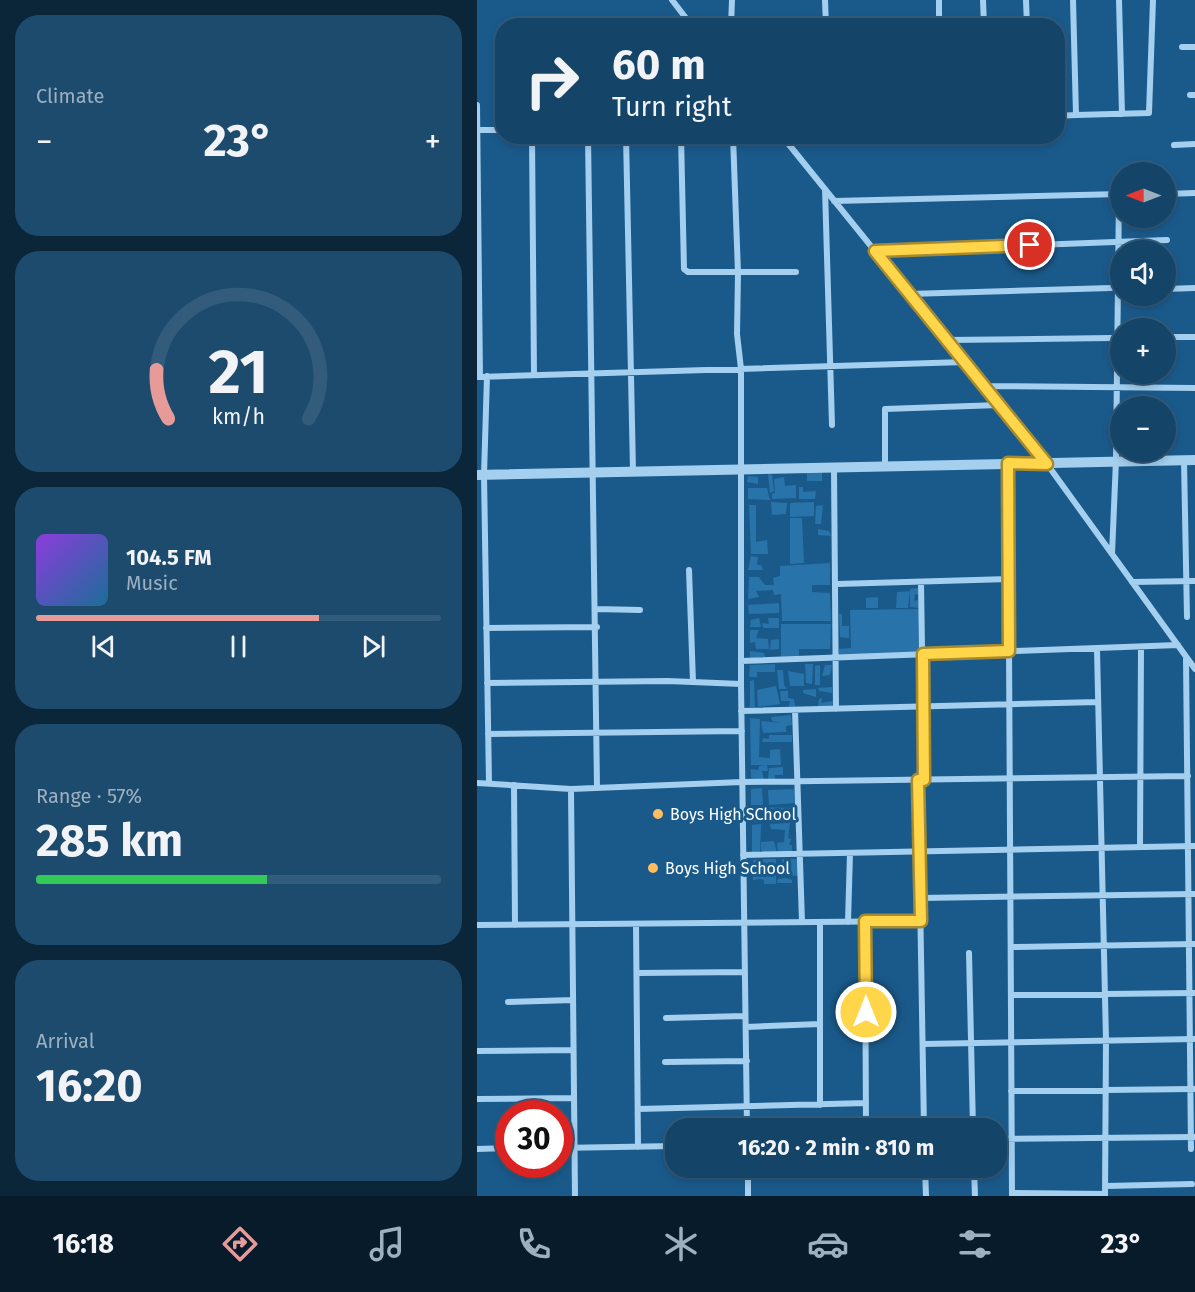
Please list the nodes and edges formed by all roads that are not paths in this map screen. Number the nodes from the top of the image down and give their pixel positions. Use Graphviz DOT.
graph roads {
  1 [pos="672,0"];
  2 [pos="732,0"];
  3 [pos="825,0"];
  4 [pos="939,0"];
  5 [pos="983,0"];
  6 [pos="1026,0"];
  7 [pos="1073,0"];
  8 [pos="1119,0"];
  9 [pos="1153,0"];
  10 [pos="686,18"];
  11 [pos="731,18"];
  12 [pos="826,18"];
  13 [pos="939,18"];
  14 [pos="984,18"];
  15 [pos="1027,18"];
  16 [pos="1182,46"];
  17 [pos="1195,47"];
  18 [pos="477,105"];
  19 [pos="1122,114"];
  20 [pos="1076,115"];
  21 [pos="1065,116"];
  22 [pos="477,130"];
  23 [pos="495,130"];
  24 [pos="532,144"];
  25 [pos="588,144"];
  26 [pos="626,144"];
  27 [pos="681,144"];
  28 [pos="733,144"];
  29 [pos="788,144"];
  30 [pos="1195,144"];
  31 [pos="1174,145"];
  32 [pos="825,189"];
  33 [pos="1195,193"];
  34 [pos="1110,194"];
  35 [pos="1176,194"];
  36 [pos="834,201"];
  37 [pos="1110,242"];
  38 [pos="875,251"];
  39 [pos="796,272"];
  40 [pos="738,273"];
  41 [pos="1110,288"];
  42 [pos="1195,288"];
  43 [pos="1176,289"];
  44 [pos="909,294"];
  45 [pos="1118,306"];
  46 [pos="1176,336"];
  47 [pos="1195,336"];
  48 [pos="1110,338"];
  49 [pos="947,340"];
  50 [pos="965,362"];
  51 [pos="831,366"];
  52 [pos="741,369"];
  53 [pos="631,372"];
  54 [pos="589,374"];
  55 [pos="534,375"];
  56 [pos="481,377"];
  57 [pos="984,386"];
  58 [pos="1117,387"];
  59 [pos="1195,388"];
  60 [pos="1117,396"];
  61 [pos="999,405"];
  62 [pos="832,425"];
  63 [pos="1110,460"];
  64 [pos="1189,460"];
  65 [pos="1116,462"];
  66 [pos="1008,463"];
  67 [pos="1047,464"];
  68 [pos="885,467"];
  69 [pos="742,468"];
  70 [pos="834,469"];
  71 [pos="633,471"];
  72 [pos="594,472"];
  73 [pos="480,475"];
  74 [pos="1111,554"];
  75 [pos="689,570"];
  76 [pos="1009,579"];
  77 [pos="1187,581"];
  78 [pos="1195,581"];
  79 [pos="921,582"];
  80 [pos="1132,582"];
  81 [pos="837,584"];
  82 [pos="486,593"];
  83 [pos="477,594"];
  84 [pos="597,609"];
  85 [pos="640,610"];
  86 [pos="1187,617"];
  87 [pos="597,627"];
  88 [pos="486,628"];
  89 [pos="1178,645"];
  90 [pos="1141,647"];
  91 [pos="1097,650"];
  92 [pos="1009,651"];
  93 [pos="923,654"];
  94 [pos="1185,656"];
  95 [pos="837,657"];
  96 [pos="741,661"];
  97 [pos="1195,669"];
  98 [pos="598,682"];
  99 [pos="693,682"];
  100 [pos="487,683"];
  101 [pos="741,684"];
  102 [pos="1098,702"];
  103 [pos="1009,706"];
  104 [pos="923,708"];
  105 [pos="836,709"];
  106 [pos="795,710"];
  107 [pos="741,711"];
  108 [pos="742,731"];
  109 [pos="597,732"];
  110 [pos="488,734"];
  111 [pos="1188,776"];
  112 [pos="1099,777"];
  113 [pos="1141,777"];
  114 [pos="1010,778"];
  115 [pos="921,780"];
  116 [pos="798,781"];
  117 [pos="742,782"];
  118 [pos="477,783"];
  119 [pos="489,783"];
  120 [pos="513,785"];
  121 [pos="597,788"];
  122 [pos="571,789"];
  123 [pos="1192,846"];
  124 [pos="1140,847"];
  125 [pos="1101,848"];
  126 [pos="919,851"];
  127 [pos="1010,851"];
  128 [pos="850,853"];
  129 [pos="800,854"];
  130 [pos="743,855"];
  131 [pos="1192,894"];
  132 [pos="1102,896"];
  133 [pos="1010,897"];
  134 [pos="920,898"];
  135 [pos="865,921"];
  136 [pos="921,921"];
  137 [pos="802,922"];
  138 [pos="820,922"];
  139 [pos="848,922"];
  140 [pos="744,923"];
  141 [pos="572,924"];
  142 [pos="636,924"];
  143 [pos="477,925"];
  144 [pos="515,925"];
  145 [pos="1192,944"];
  146 [pos="1104,945"];
  147 [pos="1011,947"];
  148 [pos="969,953"];
  149 [pos="745,972"];
  150 [pos="636,973"];
  151 [pos="1105,993"];
  152 [pos="1192,993"];
  153 [pos="1011,995"];
  154 [pos="573,1000"];
  155 [pos="508,1002"];
  156 [pos="745,1016"];
  157 [pos="666,1018"];
  158 [pos="820,1024"];
  159 [pos="745,1027"];
  160 [pos="1193,1039"];
  161 [pos="1106,1040"];
  162 [pos="971,1043"];
  163 [pos="1011,1043"];
  164 [pos="923,1044"];
  165 [pos="573,1050"];
  166 [pos="477,1051"];
  167 [pos="665,1062"];
  168 [pos="747,1062"];
  169 [pos="1106,1089"];
  170 [pos="1193,1089"];
  171 [pos="1011,1091"];
  172 [pos="574,1098"];
  173 [pos="477,1099"];
  174 [pos="866,1102"];
  175 [pos="820,1105"];
  176 [pos="748,1106"];
  177 [pos="638,1109"];
  178 [pos="747,1118"];
  179 [pos="866,1118"];
  180 [pos="924,1118"];
  181 [pos="973,1118"];
  182 [pos="1193,1137"];
  183 [pos="1106,1138"];
  184 [pos="1007,1139"];
  185 [pos="1012,1139"];
  186 [pos="665,1146"];
  187 [pos="638,1147"];
  188 [pos="495,1148"];
  189 [pos="574,1148"];
  190 [pos="477,1149"];
  191 [pos="1191,1149"];
  192 [pos="748,1178"];
  193 [pos="925,1178"];
  194 [pos="974,1178"];
  195 [pos="1192,1184"];
  196 [pos="1105,1192"];
  197 [pos="1012,1194"];
  198 [pos="575,1196"];
  199 [pos="748,1196"];
  200 [pos="926,1196"];
  201 [pos="975,1196"];
  1 -- 10 [label="street"];
  2 -- 11 [label="street"];
  3 -- 12 [label="street"];
  4 -- 13 [label="street"];
  5 -- 14 [label="street"];
  6 -- 15 [label="street"];
  7 -- 20 [label="street"];
  8 -- 19 [label="street"];
  9 -- 19 [label="street"];
  16 -- 17 [label="street"];
  18 -- 22 [label="street"];
  19 -- 20 [label="street"];
  20 -- 21 [label="street"];
  22 -- 23 [label="street"];
  22 -- 56 [label="street"];
  24 -- 55 [label="street"];
  25 -- 54 [label="street"];
  26 -- 53 [label="street"];
  27 -- 40 [label="street"];
  28 -- 40 [label="street"];
  29 -- 32 [label="street"];
  30 -- 31 [label="street"];
  32 -- 36 [label="street"];
  32 -- 51 [label="street"];
  33 -- 35 [label="street"];
  34 -- 36 [label="street"];
  36 -- 38 [label="street"];
  37 -- 38 [label="street"];
  38 -- 44 [label="street"];
  39 -- 40 [label="street"];
  40 -- 52 [label="street"];
  41 -- 44 [label="street"];
  42 -- 43 [label="street"];
  44 -- 49 [label="street"];
  45 -- 58 [label="street"];
  46 -- 47 [label="street"];
  48 -- 49 [label="street"];
  49 -- 50 [label="street"];
  50 -- 51 [label="street"];
  50 -- 57 [label="street"];
  51 -- 52 [label="street"];
  51 -- 62 [label="street"];
  52 -- 53 [label="street"];
  52 -- 69 [label="street"];
  53 -- 54 [label="street"];
  53 -- 71 [label="street"];
  54 -- 55 [label="street"];
  54 -- 72 [label="street"];
  55 -- 56 [label="street"];
  56 -- 73 [label="street"];
  57 -- 58 [label="street"];
  57 -- 61 [label="street"];
  58 -- 59 [label="street"];
  58 -- 60 [label="street"];
  61 -- 67 [label="street"];
  61 -- 68 [label="street"];
  63 -- 67 [label="street"];
  64 -- 77 [label="street"];
  65 -- 74 [label="street"];
  66 -- 67 [label="street"];
  66 -- 68 [label="street"];
  66 -- 76 [label="street"];
  67 -- 74 [label="street"];
  68 -- 70 [label="street"];
  69 -- 70 [label="street"];
  69 -- 71 [label="street"];
  69 -- 96 [label="street"];
  70 -- 81 [label="street"];
  71 -- 72 [label="street"];
  72 -- 73 [label="street"];
  72 -- 84 [label="street"];
  73 -- 82 [label="street"];
  74 -- 80 [label="street"];
  75 -- 99 [label="street"];
  76 -- 79 [label="street"];
  76 -- 92 [label="street"];
  77 -- 78 [label="street"];
  77 -- 80 [label="street"];
  77 -- 86 [label="street"];
  79 -- 81 [label="street"];
  79 -- 93 [label="street"];
  80 -- 89 [label="street"];
  81 -- 95 [label="street"];
  82 -- 83 [label="street"];
  82 -- 88 [label="street"];
  84 -- 85 [label="street"];
  84 -- 87 [label="street"];
  87 -- 88 [label="street"];
  87 -- 98 [label="street"];
  88 -- 100 [label="street"];
  89 -- 90 [label="street"];
  89 -- 94 [label="street"];
  90 -- 91 [label="street"];
  90 -- 113 [label="street"];
  91 -- 92 [label="street"];
  91 -- 102 [label="street"];
  92 -- 93 [label="street"];
  92 -- 103 [label="street"];
  93 -- 95 [label="street"];
  93 -- 104 [label="street"];
  94 -- 97 [label="street"];
  94 -- 111 [label="street"];
  95 -- 96 [label="street"];
  95 -- 105 [label="street"];
  96 -- 101 [label="street"];
  98 -- 99 [label="street"];
  98 -- 100 [label="street"];
  98 -- 109 [label="street"];
  99 -- 101 [label="street"];
  100 -- 110 [label="street"];
  101 -- 107 [label="street"];
  102 -- 103 [label="street"];
  102 -- 112 [label="street"];
  103 -- 104 [label="street"];
  103 -- 114 [label="street"];
  104 -- 105 [label="street"];
  104 -- 115 [label="street"];
  105 -- 106 [label="street"];
  106 -- 107 [label="street"];
  106 -- 116 [label="street"];
  107 -- 108 [label="street"];
  108 -- 109 [label="street"];
  108 -- 117 [label="street"];
  109 -- 110 [label="street"];
  109 -- 121 [label="street"];
  110 -- 119 [label="street"];
  111 -- 113 [label="street"];
  111 -- 123 [label="street"];
  112 -- 113 [label="street"];
  112 -- 114 [label="street"];
  112 -- 125 [label="street"];
  113 -- 124 [label="street"];
  114 -- 115 [label="street"];
  114 -- 127 [label="street"];
  115 -- 116 [label="street"];
  115 -- 126 [label="street"];
  116 -- 117 [label="street"];
  116 -- 129 [label="street"];
  117 -- 121 [label="street"];
  117 -- 130 [label="street"];
  118 -- 119 [label="street"];
  119 -- 120 [label="street"];
  120 -- 122 [label="street"];
  120 -- 144 [label="street"];
  121 -- 122 [label="street"];
  122 -- 141 [label="street"];
  123 -- 124 [label="street"];
  123 -- 131 [label="street"];
  124 -- 125 [label="street"];
  125 -- 127 [label="street"];
  125 -- 132 [label="street"];
  126 -- 127 [label="street"];
  126 -- 128 [label="street"];
  126 -- 134 [label="street"];
  127 -- 133 [label="street"];
  128 -- 129 [label="street"];
  128 -- 139 [label="street"];
  129 -- 130 [label="street"];
  129 -- 137 [label="street"];
  130 -- 140 [label="street"];
  131 -- 132 [label="street"];
  131 -- 145 [label="street"];
  132 -- 133 [label="street"];
  132 -- 146 [label="street"];
  133 -- 134 [label="street"];
  133 -- 147 [label="street"];
  134 -- 136 [label="street"];
  135 -- 136 [label="street"];
  135 -- 139 [label="street"];
  135 -- 174 [label="street"];
  136 -- 164 [label="street"];
  137 -- 138 [label="street"];
  137 -- 140 [label="street"];
  138 -- 139 [label="street"];
  138 -- 158 [label="street"];
  140 -- 142 [label="street"];
  140 -- 149 [label="street"];
  141 -- 142 [label="street"];
  141 -- 144 [label="street"];
  141 -- 154 [label="street"];
  142 -- 150 [label="street"];
  143 -- 144 [label="street"];
  145 -- 146 [label="street"];
  145 -- 152 [label="street"];
  146 -- 147 [label="street"];
  146 -- 151 [label="street"];
  147 -- 153 [label="street"];
  148 -- 162 [label="street"];
  149 -- 150 [label="street"];
  149 -- 156 [label="street"];
  150 -- 177 [label="street"];
  151 -- 152 [label="street"];
  151 -- 153 [label="street"];
  151 -- 161 [label="street"];
  152 -- 160 [label="street"];
  153 -- 163 [label="street"];
  154 -- 155 [label="street"];
  154 -- 165 [label="street"];
  156 -- 157 [label="street"];
  156 -- 159 [label="street"];
  158 -- 159 [label="street"];
  158 -- 175 [label="street"];
  159 -- 168 [label="street"];
  160 -- 161 [label="street"];
  160 -- 170 [label="street"];
  161 -- 163 [label="street"];
  161 -- 169 [label="street"];
  162 -- 163 [label="street"];
  162 -- 164 [label="street"];
  162 -- 181 [label="street"];
  163 -- 171 [label="street"];
  164 -- 180 [label="street"];
  165 -- 166 [label="street"];
  165 -- 172 [label="street"];
  167 -- 168 [label="street"];
  168 -- 176 [label="street"];
  169 -- 170 [label="street"];
  169 -- 171 [label="street"];
  169 -- 183 [label="street"];
  170 -- 182 [label="street"];
  171 -- 185 [label="street"];
  172 -- 173 [label="street"];
  172 -- 189 [label="street"];
  174 -- 175 [label="street"];
  174 -- 179 [label="street"];
  175 -- 176 [label="street"];
  176 -- 177 [label="street"];
  176 -- 178 [label="street"];
  177 -- 187 [label="street"];
  182 -- 183 [label="street"];
  182 -- 191 [label="street"];
  183 -- 185 [label="street"];
  183 -- 196 [label="street"];
  184 -- 185 [label="street"];
  185 -- 197 [label="street"];
  186 -- 187 [label="street"];
  187 -- 189 [label="street"];
  188 -- 190 [label="street"];
  189 -- 198 [label="street"];
  192 -- 199 [label="street"];
  193 -- 200 [label="street"];
  194 -- 201 [label="street"];
  195 -- 196 [label="street"];
  196 -- 197 [label="street"];
}
